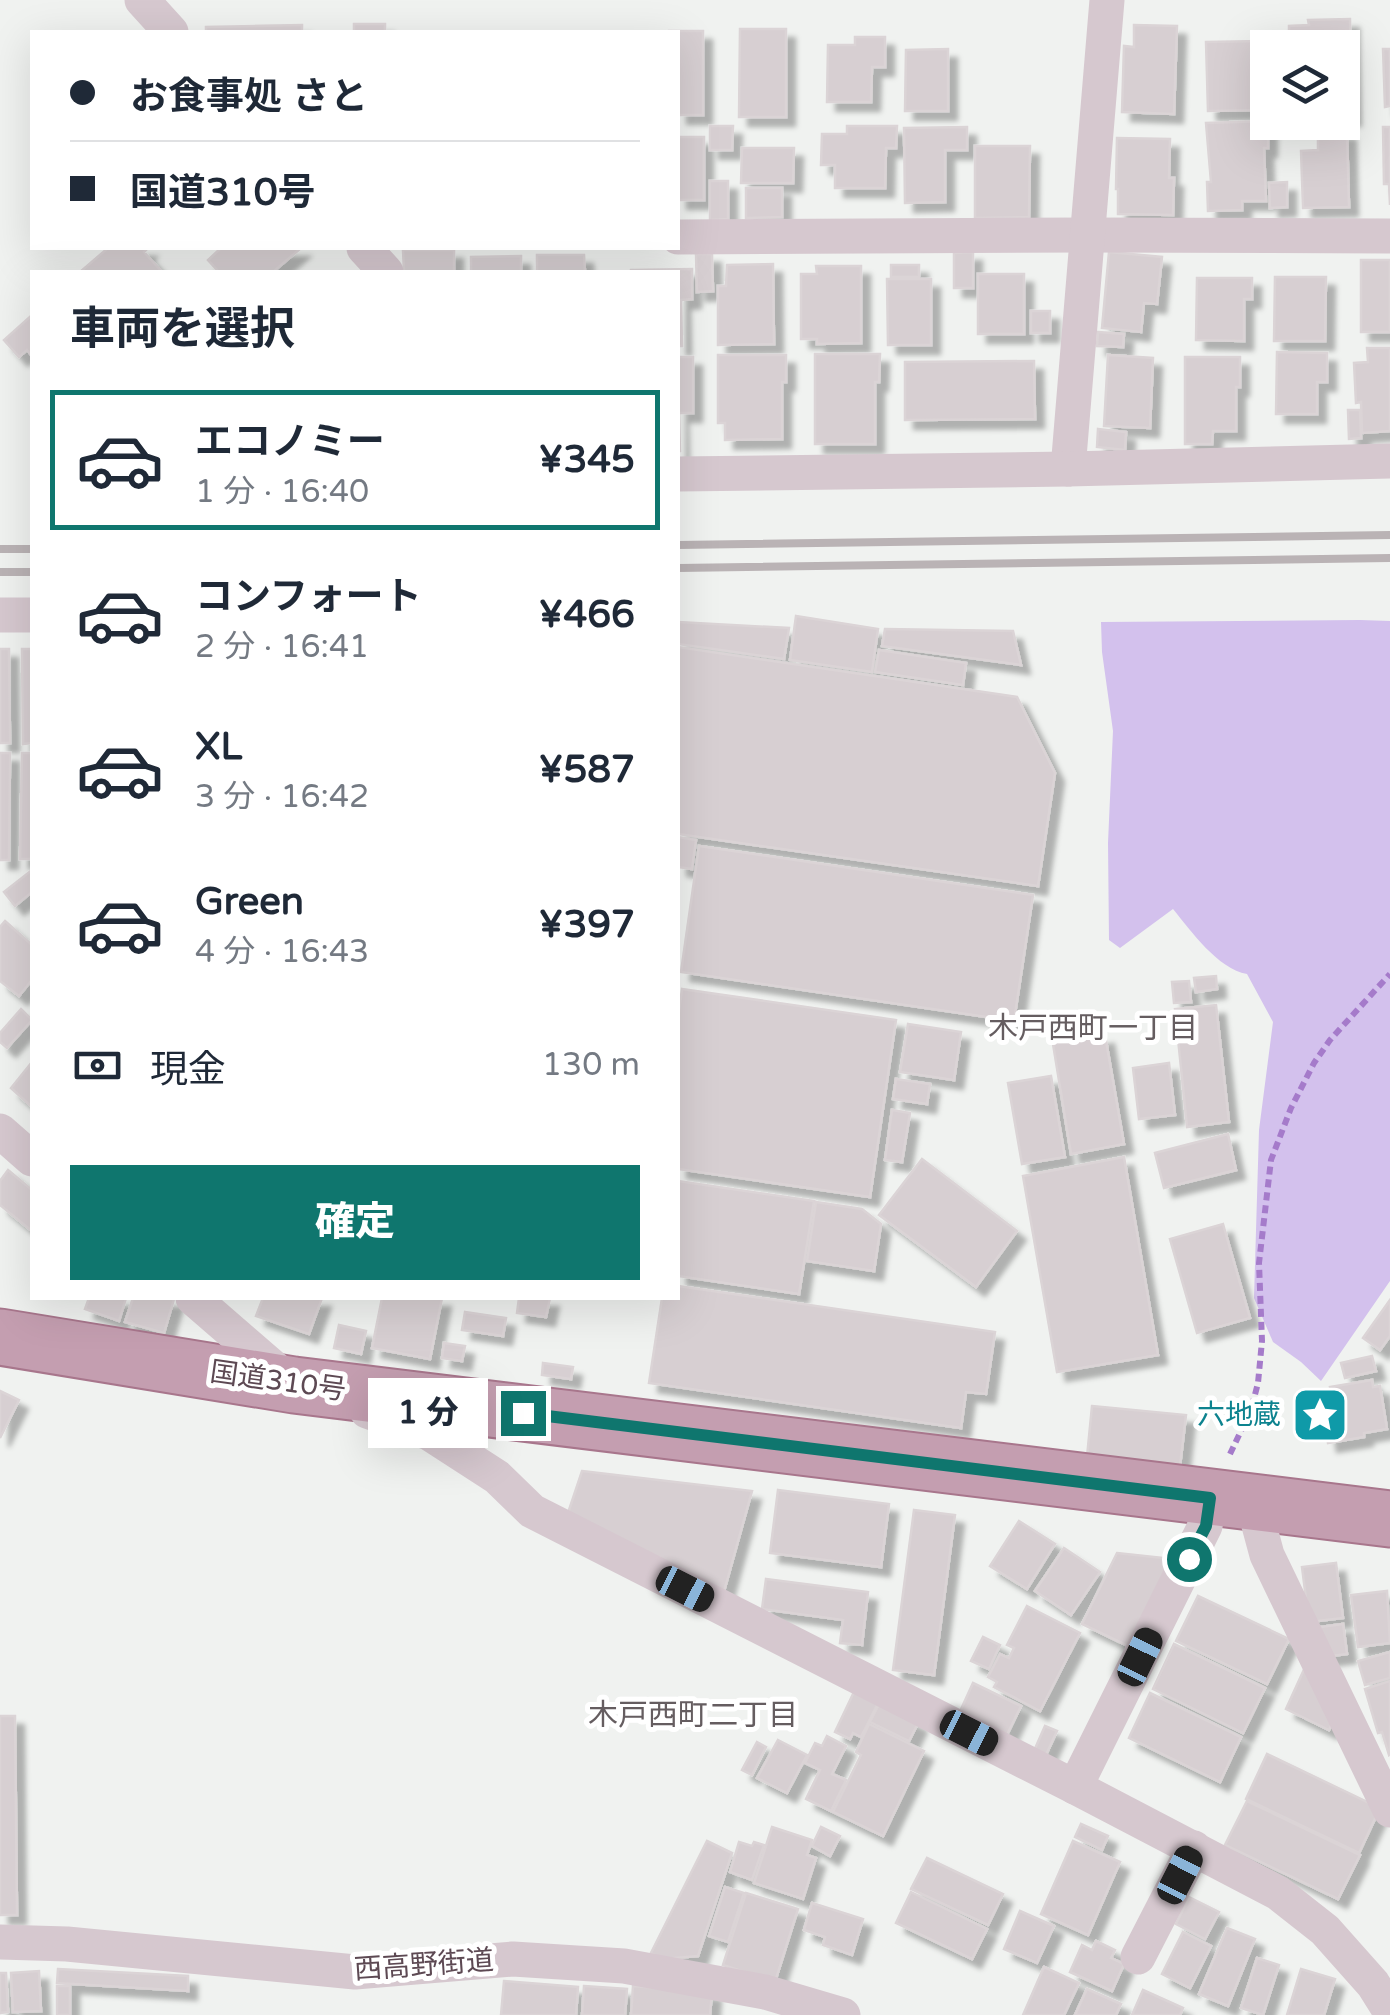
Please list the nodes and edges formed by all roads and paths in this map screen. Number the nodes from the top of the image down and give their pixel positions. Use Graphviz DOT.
graph roads {
  1 [pos="142,0"];
  2 [pos="1106,0"];
  3 [pos="169,30"];
  4 [pos="1086,235"];
  5 [pos="1390,236"];
  6 [pos="680,237"];
  7 [pos="366,250"];
  8 [pos="384,270"];
  9 [pos="1390,461"];
  10 [pos="1068,469"];
  11 [pos="680,474"];
  12 [pos="0,615"];
  13 [pos="30,615"];
  14 [pos="1390,974"];
  15 [pos="0,1131"];
  16 [pos="30,1157"];
  17 [pos="195,1300"];
  18 [pos="0,1337"];
  19 [pos="294,1385"];
  20 [pos="1231,1500"];
  21 [pos="1390,1519"];
  22 [pos="1076,1787"];
  23 [pos="1390,1810"];
  24 [pos="1194,1848"];
  25 [pos="0,1942"];
  26 [pos="1138,1958"];
  27 [pos="1390,2011"];
  28 [pos="843,2015"];
  1 -- 3 [label="street"];
  2 -- 4 [label="street"];
  4 -- 5 [label="street"];
  4 -- 6 [label="street"];
  4 -- 10 [label="street"];
  7 -- 8 [label="street"];
  9 -- 10 [label="street"];
  10 -- 11 [label="street"];
  12 -- 13 [label="street"];
  14 -- 20 [label="path"];
  15 -- 16 [label="street"];
  17 -- 19 [label="street"];
  18 -- 19 [label="highway, 国道310号"];
  19 -- 20 [label="highway, 国道310号"];
  19 -- 22 [label="street"];
  20 -- 21 [label="highway, 国道310号"];
  20 -- 22 [label="street"];
  20 -- 23 [label="street"];
  22 -- 24 [label="street"];
  24 -- 26 [label="street"];
  24 -- 27 [label="street"];
  25 -- 28 [label="street, 西高野街道"];
}
